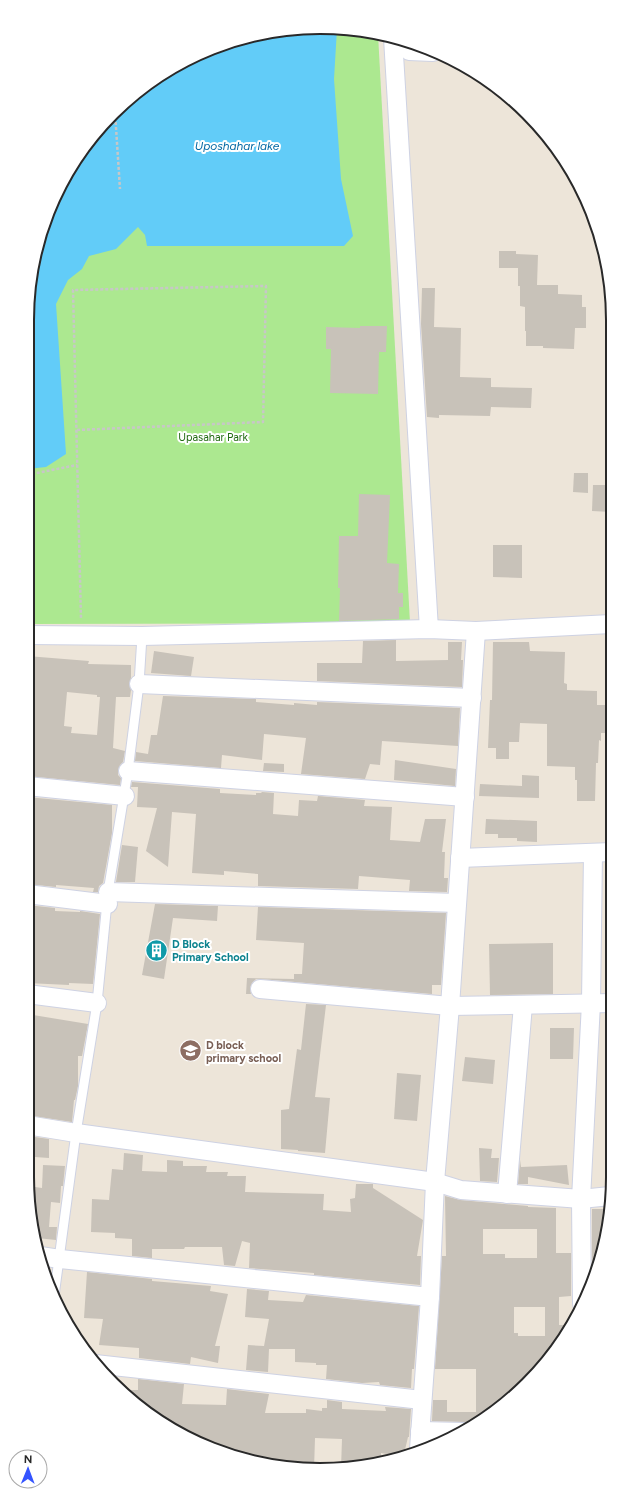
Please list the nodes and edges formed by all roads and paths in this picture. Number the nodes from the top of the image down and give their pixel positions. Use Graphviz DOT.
graph roads {
  1 [pos="393,44"];
  2 [pos="409,51"];
  3 [pos="418,51"];
  4 [pos="116,120"];
  5 [pos="120,189"];
  6 [pos="76,430"];
  7 [pos="77,465"];
  8 [pos="34,474"];
  9 [pos="606,624"];
  10 [pos="429,629"];
  11 [pos="476,630"];
  12 [pos="34,635"];
  13 [pos="82,635"];
  14 [pos="142,636"];
  15 [pos="139,684"];
  16 [pos="472,698"];
  17 [pos="128,771"];
  18 [pos="34,787"];
  19 [pos="125,796"];
  20 [pos="465,797"];
  21 [pos="606,852"];
  22 [pos="593,853"];
  23 [pos="460,858"];
  24 [pos="34,894"];
  25 [pos="108,898"];
  26 [pos="457,903"];
  27 [pos="260,989"];
  28 [pos="34,995"];
  29 [pos="97,1003"];
  30 [pos="592,1003"];
  31 [pos="606,1003"];
  32 [pos="523,1005"];
  33 [pos="450,1006"];
  34 [pos="34,1126"];
  35 [pos="76,1133"];
  36 [pos="436,1182"];
  37 [pos="507,1194"];
  38 [pos="605,1197"];
  39 [pos="581,1199"];
  40 [pos="46,1257"];
  41 [pos="60,1259"];
  42 [pos="56,1285"];
  43 [pos="582,1291"];
  44 [pos="430,1297"];
  45 [pos="104,1365"];
  46 [pos="422,1400"];
  47 [pos="441,1436"];
  48 [pos="419,1440"];
  1 -- 10 [label="street"];
  2 -- 3 [label="street"];
  4 -- 5 [label="path"];
  6 -- 6 [label="path"];
  6 -- 7 [label="path"];
  7 -- 8 [label="path"];
  7 -- 13 [label="path"];
  9 -- 11 [label="street"];
  10 -- 11 [label="street"];
  10 -- 14 [label="street"];
  11 -- 16 [label="street"];
  12 -- 13 [label="street"];
  13 -- 14 [label="street"];
  14 -- 15 [label="lane"];
  15 -- 16 [label="street"];
  15 -- 17 [label="lane"];
  16 -- 20 [label="street"];
  17 -- 19 [label="lane"];
  17 -- 20 [label="street"];
  18 -- 19 [label="street"];
  19 -- 25 [label="lane"];
  20 -- 23 [label="street"];
  21 -- 22 [label="street"];
  22 -- 23 [label="street"];
  22 -- 30 [label="street"];
  23 -- 26 [label="street"];
  24 -- 25 [label="street"];
  25 -- 26 [label="street"];
  25 -- 29 [label="lane"];
  26 -- 33 [label="street"];
  27 -- 33 [label="street"];
  28 -- 29 [label="street"];
  29 -- 35 [label="lane"];
  30 -- 31 [label="street"];
  30 -- 32 [label="street"];
  30 -- 39 [label="street"];
  32 -- 33 [label="street"];
  32 -- 37 [label="street"];
  33 -- 36 [label="street"];
  34 -- 35 [label="street"];
  35 -- 36 [label="street"];
  35 -- 41 [label="lane"];
  36 -- 37 [label="street"];
  36 -- 44 [label="street"];
  37 -- 39 [label="street"];
  38 -- 39 [label="street"];
  39 -- 43 [label="street"];
  40 -- 41 [label="street"];
  41 -- 42 [label="lane"];
  41 -- 44 [label="street"];
  44 -- 46 [label="street"];
  45 -- 46 [label="street"];
  46 -- 48 [label="street"];
  47 -- 48 [label="street"];
}
